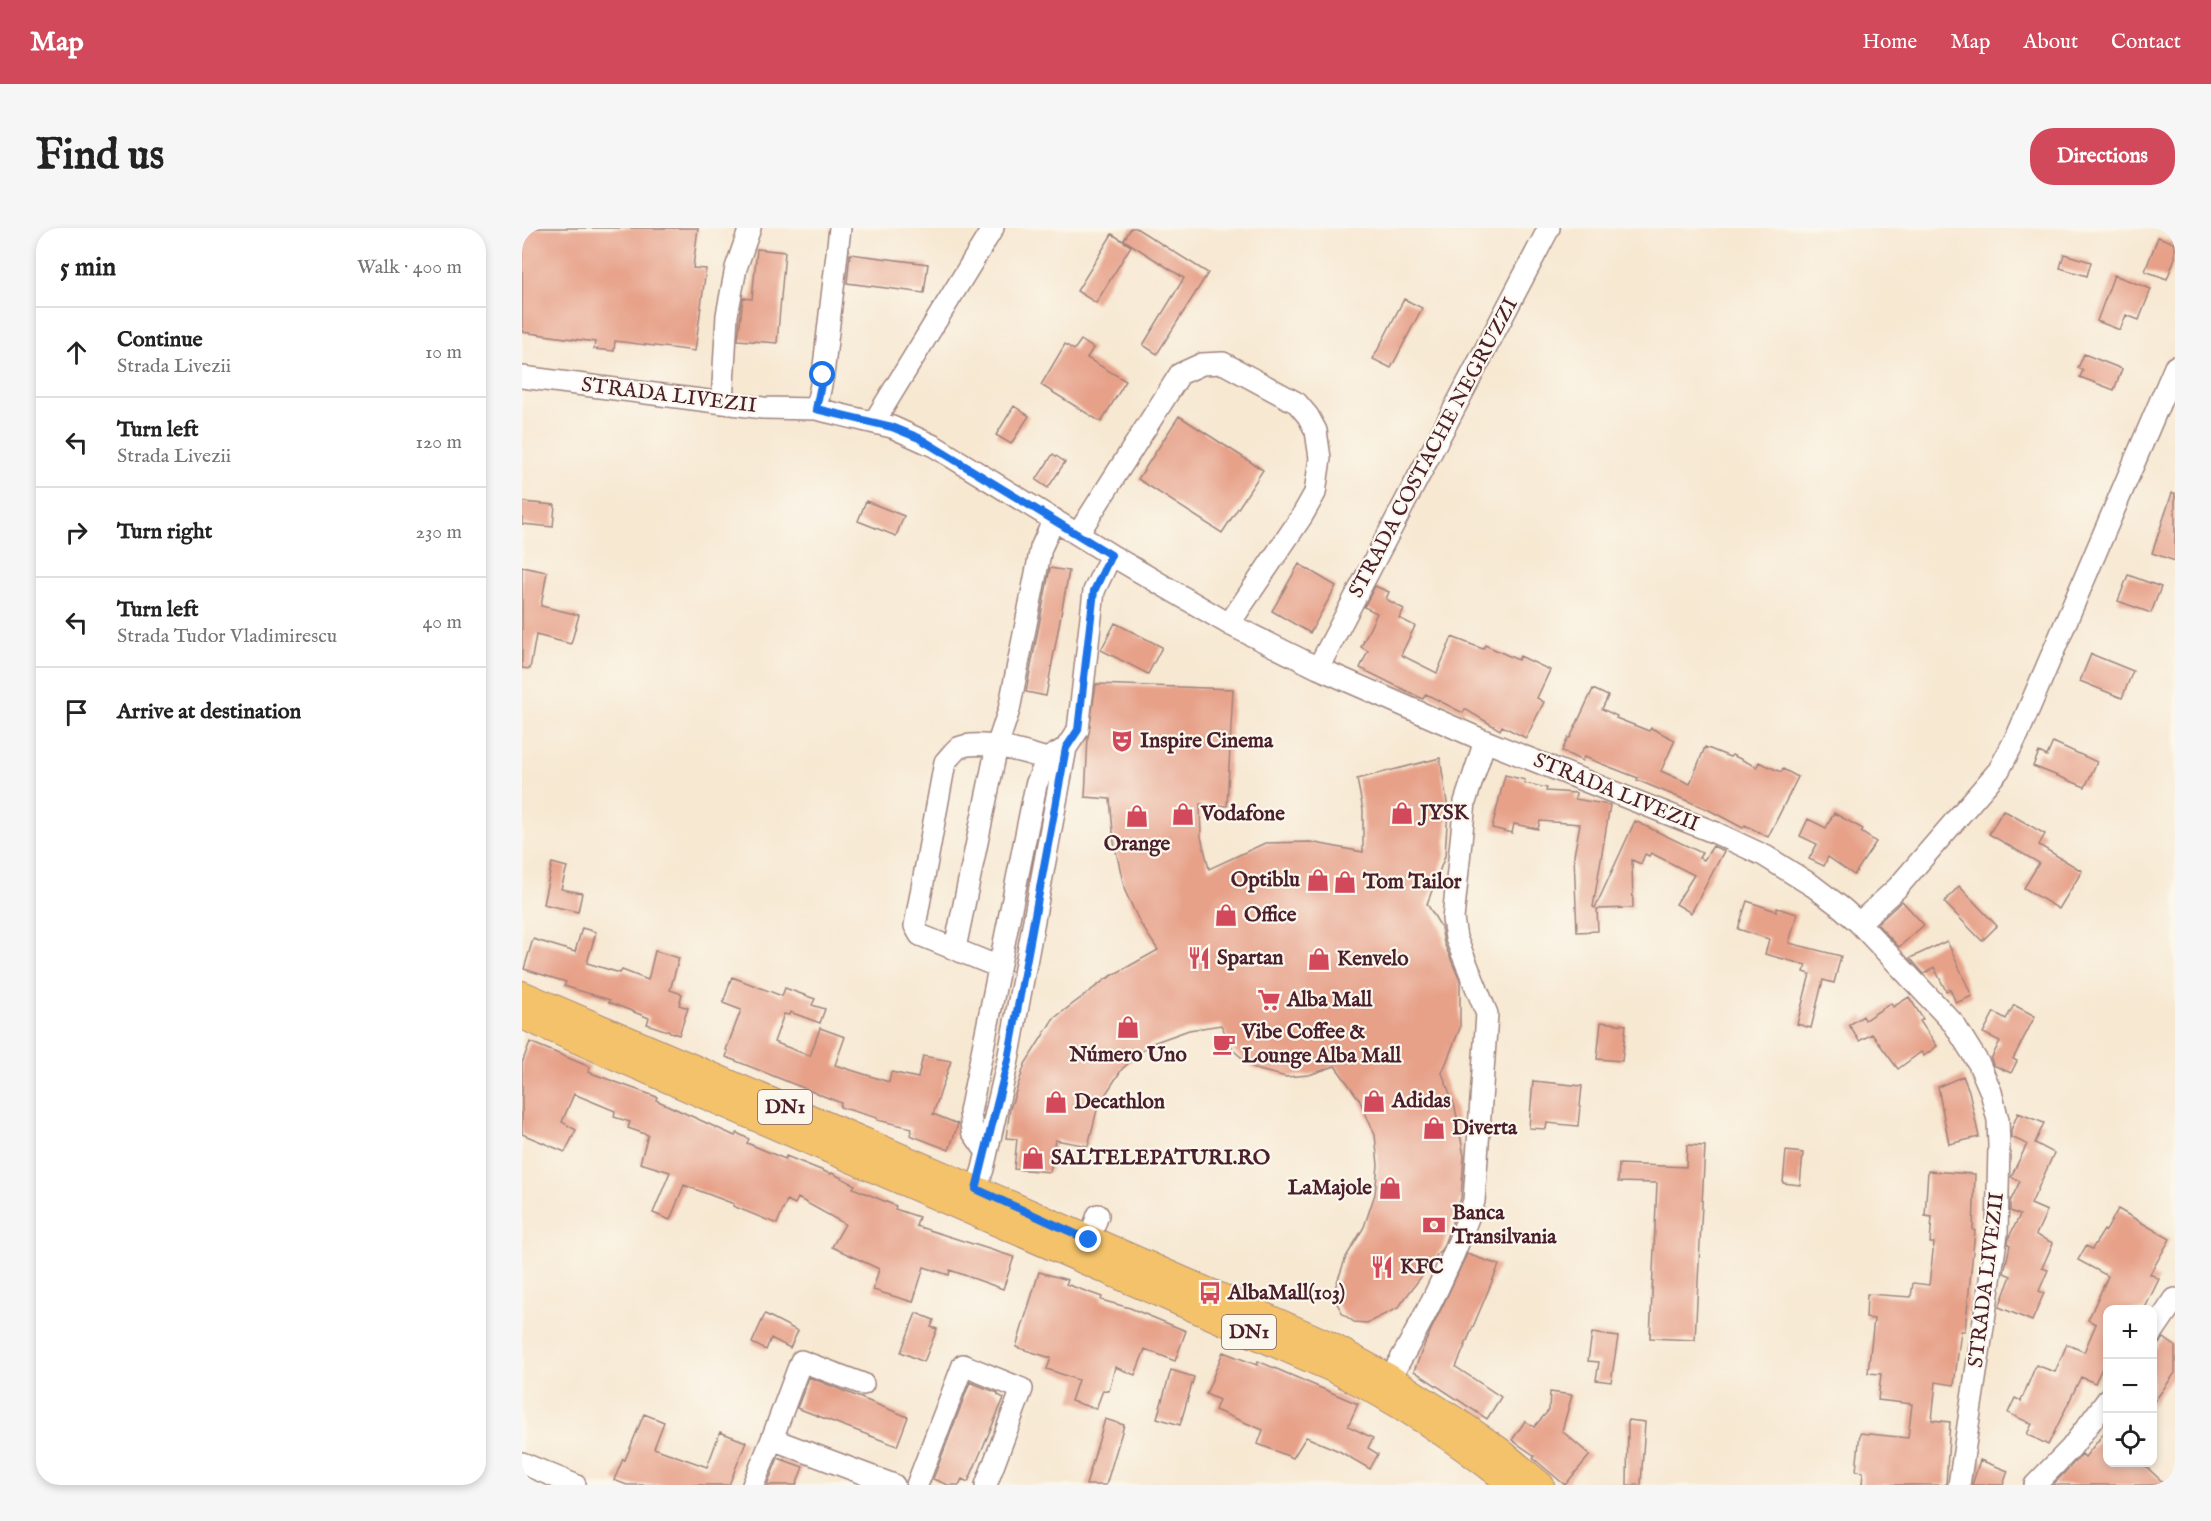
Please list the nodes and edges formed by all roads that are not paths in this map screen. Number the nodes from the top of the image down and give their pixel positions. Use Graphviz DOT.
graph roads {
  1 [pos="750,228"];
  2 [pos="840,228"];
  3 [pos="993,228"];
  4 [pos="1549,228"];
  5 [pos="2175,367"];
  6 [pos="522,377"];
  7 [pos="722,403"];
  8 [pos="816,409"];
  9 [pos="874,422"];
  10 [pos="1054,519"];
  11 [pos="1078,534"];
  12 [pos="1111,555"];
  13 [pos="1229,624"];
  14 [pos="1318,668"];
  15 [pos="1485,741"];
  16 [pos="997,746"];
  17 [pos="1066,748"];
  18 [pos="1047,759"];
  19 [pos="1859,923"];
  20 [pos="955,948"];
  21 [pos="999,967"];
  22 [pos="522,994"];
  23 [pos="522,1016"];
  24 [pos="986,1151"];
  25 [pos="973,1199"];
  26 [pos="1098,1215"];
  27 [pos="1089,1240"];
  28 [pos="2175,1299"];
  29 [pos="2157,1326"];
  30 [pos="1390,1378"];
  31 [pos="862,1384"];
  32 [pos="2103,1406"];
  33 [pos="772,1439"];
  34 [pos="522,1463"];
  35 [pos="575,1485"];
  36 [pos="753,1485"];
  37 [pos="894,1485"];
  38 [pos="917,1485"];
  39 [pos="986,1485"];
  40 [pos="1512,1485"];
  41 [pos="1541,1485"];
  42 [pos="1959,1485"];
  43 [pos="2035,1485"];
  1 -- 7 [label="street"];
  2 -- 8 [label="street"];
  3 -- 9 [label="street"];
  4 -- 14 [label="street, STRADA COSTACHE NEGRUZZI"];
  5 -- 19 [label="street"];
  6 -- 7 [label="street, STRADA LIVEZII"];
  7 -- 8 [label="street, STRADA LIVEZII"];
  8 -- 9 [label="street, STRADA LIVEZII"];
  9 -- 10 [label="street, STRADA LIVEZII"];
  10 -- 11 [label="street, STRADA LIVEZII"];
  10 -- 16 [label="street"];
  11 -- 12 [label="street, STRADA LIVEZII"];
  11 -- 13 [label="street"];
  12 -- 13 [label="street, STRADA LIVEZII"];
  12 -- 17 [label="street"];
  13 -- 14 [label="street, STRADA LIVEZII"];
  14 -- 15 [label="street, STRADA LIVEZII"];
  15 -- 19 [label="street, STRADA LIVEZII"];
  15 -- 30 [label="street"];
  16 -- 18 [label="street"];
  16 -- 20 [label="street"];
  16 -- 20 [label="street"];
  17 -- 18 [label="street"];
  17 -- 24 [label="street"];
  18 -- 21 [label="street"];
  19 -- 42 [label="street, STRADA LIVEZII"];
  20 -- 21 [label="street"];
  21 -- 24 [label="street"];
  22 -- 25 [label="main road, DN1"];
  23 -- 25 [label="main road, DN1"];
  24 -- 25 [label="street"];
  25 -- 27 [label="main road, DN1"];
  25 -- 40 [label="main road, DN1"];
  26 -- 27 [label="street"];
  27 -- 30 [label="main road, DN1"];
  28 -- 29 [label="street"];
  30 -- 41 [label="main road, DN1"];
  31 -- 33 [label="street"];
  32 -- 43 [label="street"];
  33 -- 36 [label="street"];
  33 -- 37 [label="street"];
  34 -- 35 [label="street"];
  38 -- 39 [label="street"];
}
